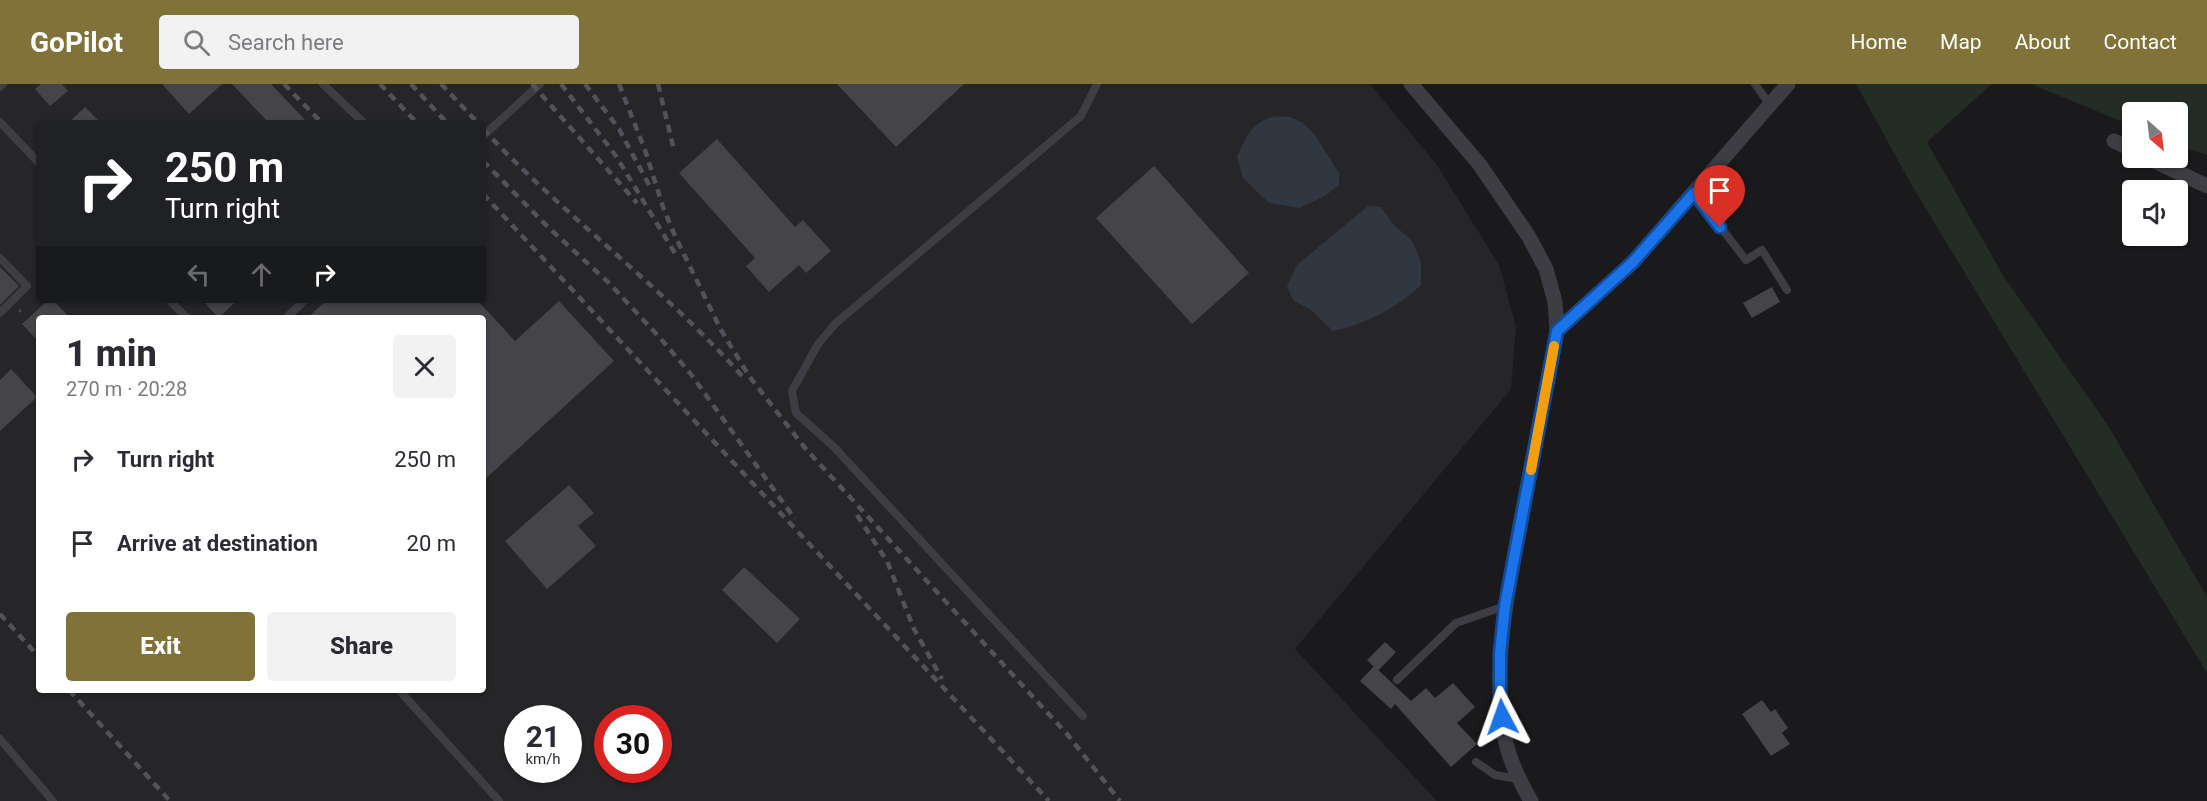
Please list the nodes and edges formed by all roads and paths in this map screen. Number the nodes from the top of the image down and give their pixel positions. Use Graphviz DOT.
graph roads {
  1 [pos="323,84"];
  2 [pos="540,84"];
  3 [pos="1096,84"];
  4 [pos="1411,84"];
  5 [pos="1755,84"];
  6 [pos="1788,84"];
  7 [pos="1770,105"];
  8 [pos="361,120"];
  9 [pos="0,122"];
  10 [pos="486,132"];
  11 [pos="2114,141"];
  12 [pos="2122,145"];
  13 [pos="36,160"];
  14 [pos="2169,168"];
  15 [pos="2207,186"];
  16 [pos="1694,193"];
  17 [pos="0,258"];
  18 [pos="1787,290"];
  19 [pos="172,303"];
  20 [pos="302,303"];
  21 [pos="0,313"];
  22 [pos="183,315"];
  23 [pos="289,315"];
  24 [pos="1557,331"];
  25 [pos="1505,606"];
  26 [pos="1397,680"];
  27 [pos="402,693"];
  28 [pos="1083,716"];
  29 [pos="0,739"];
  30 [pos="1476,762"];
  31 [pos="1519,779"];
  32 [pos="53,801"];
  33 [pos="499,801"];
  34 [pos="1531,801"];
  1 -- 8 [label="lane"];
  2 -- 10 [label="lane"];
  3 -- 28 [label="lane"];
  4 -- 24 [label="street"];
  5 -- 7 [label="lane"];
  6 -- 7 [label="street"];
  7 -- 16 [label="street"];
  9 -- 13 [label="lane"];
  11 -- 12 [label="street"];
  14 -- 15 [label="street"];
  16 -- 18 [label="lane"];
  16 -- 24 [label="street"];
  17 -- 21 [label="lane"];
  19 -- 22 [label="lane"];
  20 -- 23 [label="lane"];
  24 -- 25 [label="street"];
  25 -- 26 [label="lane"];
  25 -- 31 [label="street"];
  27 -- 33 [label="lane"];
  29 -- 32 [label="lane"];
  30 -- 31 [label="lane"];
  31 -- 34 [label="street"];
}
